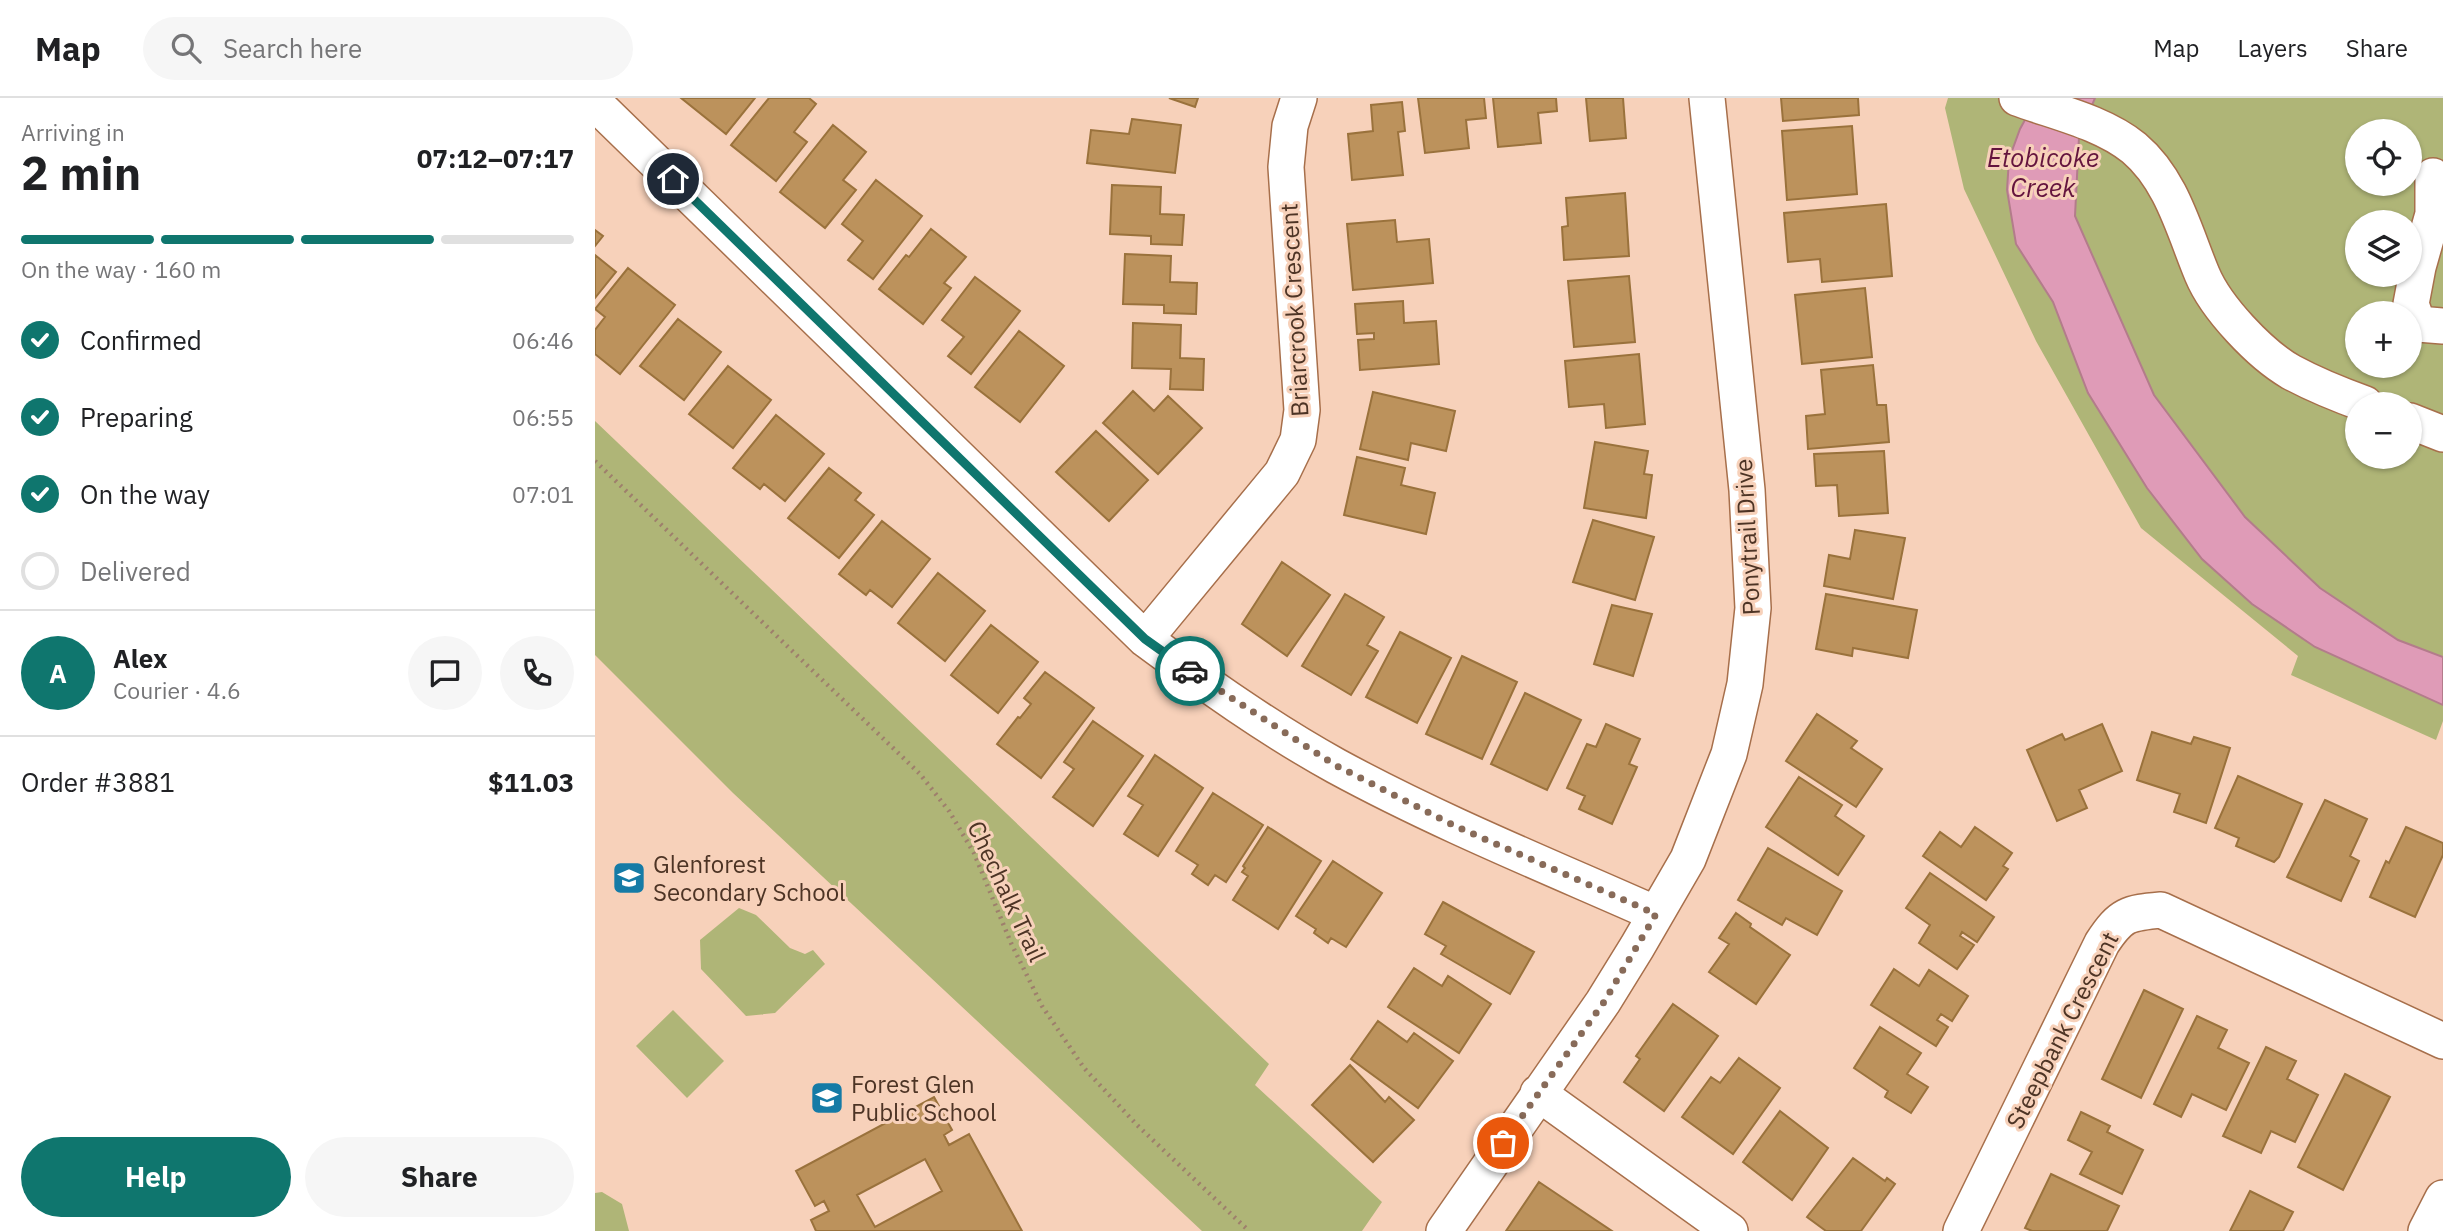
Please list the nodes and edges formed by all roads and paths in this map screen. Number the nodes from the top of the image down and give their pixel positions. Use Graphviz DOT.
graph roads {
  1 [pos="1300,98"];
  2 [pos="1707,98"];
  3 [pos="2017,98"];
  4 [pos="595,103"];
  5 [pos="2433,176"];
  6 [pos="2443,326"];
  7 [pos="2345,397"];
  8 [pos="2422,426"];
  9 [pos="2443,434"];
  10 [pos="595,461"];
  11 [pos="1145,639"];
  12 [pos="1656,914"];
  13 [pos="2443,1041"];
  14 [pos="1538,1093"];
  15 [pos="2443,1198"];
  16 [pos="1249,1231"];
  17 [pos="1444,1231"];
  18 [pos="1730,1231"];
  19 [pos="1961,1231"];
  20 [pos="2426,1231"];
  1 -- 11 [label="street, Briarcrook Crescent"];
  2 -- 12 [label="street, Ponytrail Drive"];
  3 -- 7 [label="street"];
  4 -- 11 [label="street"];
  5 -- 6 [label="street"];
  8 -- 9 [label="street"];
  10 -- 16 [label="path, Chechalk Trail"];
  11 -- 12 [label="street"];
  12 -- 14 [label="street, Ponytrail Drive"];
  13 -- 19 [label="street, Steepbank Crescent"];
  14 -- 17 [label="street, Ponytrail Drive"];
  14 -- 18 [label="street"];
  15 -- 20 [label="street"];
}
